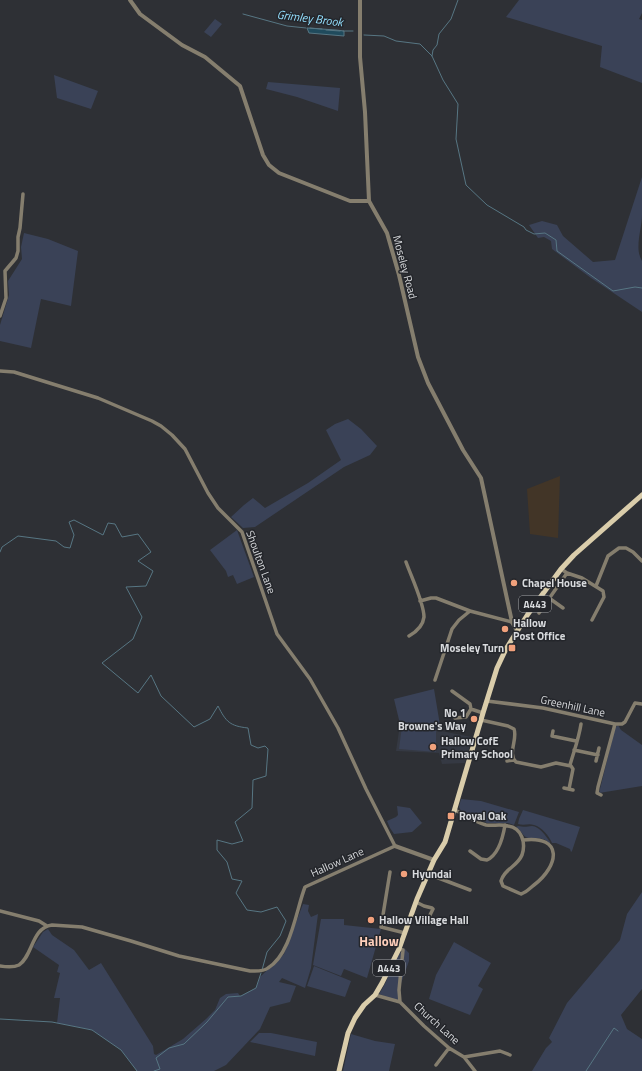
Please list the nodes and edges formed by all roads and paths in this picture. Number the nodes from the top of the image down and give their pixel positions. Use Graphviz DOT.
graph roads {
  1 [pos="130,0"];
  2 [pos="360,0"];
  3 [pos="23,194"];
  4 [pos="368,201"];
  5 [pos="3,271"];
  6 [pos="0,316"];
  7 [pos="0,371"];
  8 [pos="642,495"];
  9 [pos="642,561"];
  10 [pos="406,564"];
  11 [pos="561,569"];
  12 [pos="567,573"];
  13 [pos="596,586"];
  14 [pos="549,598"];
  15 [pos="420,601"];
  16 [pos="563,608"];
  17 [pos="470,610"];
  18 [pos="538,613"];
  19 [pos="592,620"];
  20 [pos="512,622"];
  21 [pos="517,631"];
  22 [pos="410,634"];
  23 [pos="435,680"];
  24 [pos="452,691"];
  25 [pos="487,701"];
  26 [pos="642,704"];
  27 [pos="471,709"];
  28 [pos="483,713"];
  29 [pos="455,718"];
  30 [pos="481,720"];
  31 [pos="581,724"];
  32 [pos="614,724"];
  33 [pos="553,731"];
  34 [pos="576,742"];
  35 [pos="599,748"];
  36 [pos="574,750"];
  37 [pos="598,755"];
  38 [pos="514,760"];
  39 [pos="507,761"];
  40 [pos="596,761"];
  41 [pos="570,765"];
  42 [pos="564,788"];
  43 [pos="601,795"];
  44 [pos="455,810"];
  45 [pos="505,825"];
  46 [pos="523,840"];
  47 [pos="395,846"];
  48 [pos="470,851"];
  49 [pos="434,860"];
  50 [pos="390,872"];
  51 [pos="428,874"];
  52 [pos="470,890"];
  53 [pos="416,902"];
  54 [pos="0,911"];
  55 [pos="426,923"];
  56 [pos="47,926"];
  57 [pos="405,933"];
  58 [pos="399,949"];
  59 [pos="0,966"];
  60 [pos="375,995"];
  61 [pos="400,1002"];
  62 [pos="449,1048"];
  63 [pos="510,1055"];
  64 [pos="464,1057"];
  65 [pos="436,1065"];
  66 [pos="473,1070"];
  67 [pos="339,1071"];
  1 -- 4 [label="street"];
  2 -- 4 [label="street"];
  3 -- 5 [label="street"];
  4 -- 20 [label="street, Moseley Road"];
  5 -- 6 [label="street"];
  7 -- 47 [label="street, Shoulton Lane"];
  8 -- 11 [label="main road, A443"];
  9 -- 13 [label="street"];
  10 -- 15 [label="street"];
  11 -- 12 [label="street"];
  11 -- 21 [label="main road, A443"];
  12 -- 13 [label="street"];
  12 -- 14 [label="street"];
  13 -- 19 [label="street"];
  14 -- 16 [label="street"];
  14 -- 18 [label="street"];
  15 -- 17 [label="street"];
  15 -- 22 [label="street"];
  17 -- 20 [label="street"];
  17 -- 23 [label="street"];
  20 -- 21 [label="street, Moseley Road"];
  21 -- 25 [label="main road, A443"];
  24 -- 27 [label="street"];
  25 -- 28 [label="main road, A443"];
  25 -- 32 [label="street, Greenhill Lane"];
  26 -- 32 [label="street, Greenhill Lane"];
  27 -- 28 [label="street"];
  27 -- 29 [label="street"];
  28 -- 30 [label="main road, A443"];
  30 -- 38 [label="street"];
  30 -- 44 [label="main road, A443"];
  31 -- 34 [label="street"];
  32 -- 43 [label="street"];
  33 -- 34 [label="street"];
  34 -- 36 [label="street"];
  35 -- 37 [label="street"];
  36 -- 37 [label="street"];
  36 -- 41 [label="street"];
  37 -- 40 [label="street"];
  38 -- 39 [label="street"];
  38 -- 41 [label="street"];
  41 -- 42 [label="street"];
  44 -- 45 [label="street"];
  44 -- 49 [label="main road, A443"];
  45 -- 46 [label="street"];
  45 -- 48 [label="street"];
  46 -- 46 [label="street"];
  47 -- 49 [label="street"];
  47 -- 56 [label="street, Hallow Lane"];
  49 -- 51 [label="main road, A443"];
  50 -- 57 [label="street"];
  51 -- 52 [label="street"];
  51 -- 53 [label="main road, A443"];
  53 -- 55 [label="street"];
  53 -- 57 [label="main road, A443"];
  54 -- 56 [label="street"];
  56 -- 59 [label="street"];
  57 -- 58 [label="main road, A443"];
  58 -- 60 [label="main road, A443"];
  58 -- 61 [label="street, Church Lane"];
  60 -- 61 [label="street, Church Lane"];
  60 -- 67 [label="main road, A443"];
  61 -- 62 [label="street, Church Lane"];
  62 -- 64 [label="street, Church Lane"];
  62 -- 65 [label="street"];
  63 -- 64 [label="street, Church Lane"];
  64 -- 66 [label="street, Church Lane"];
}
